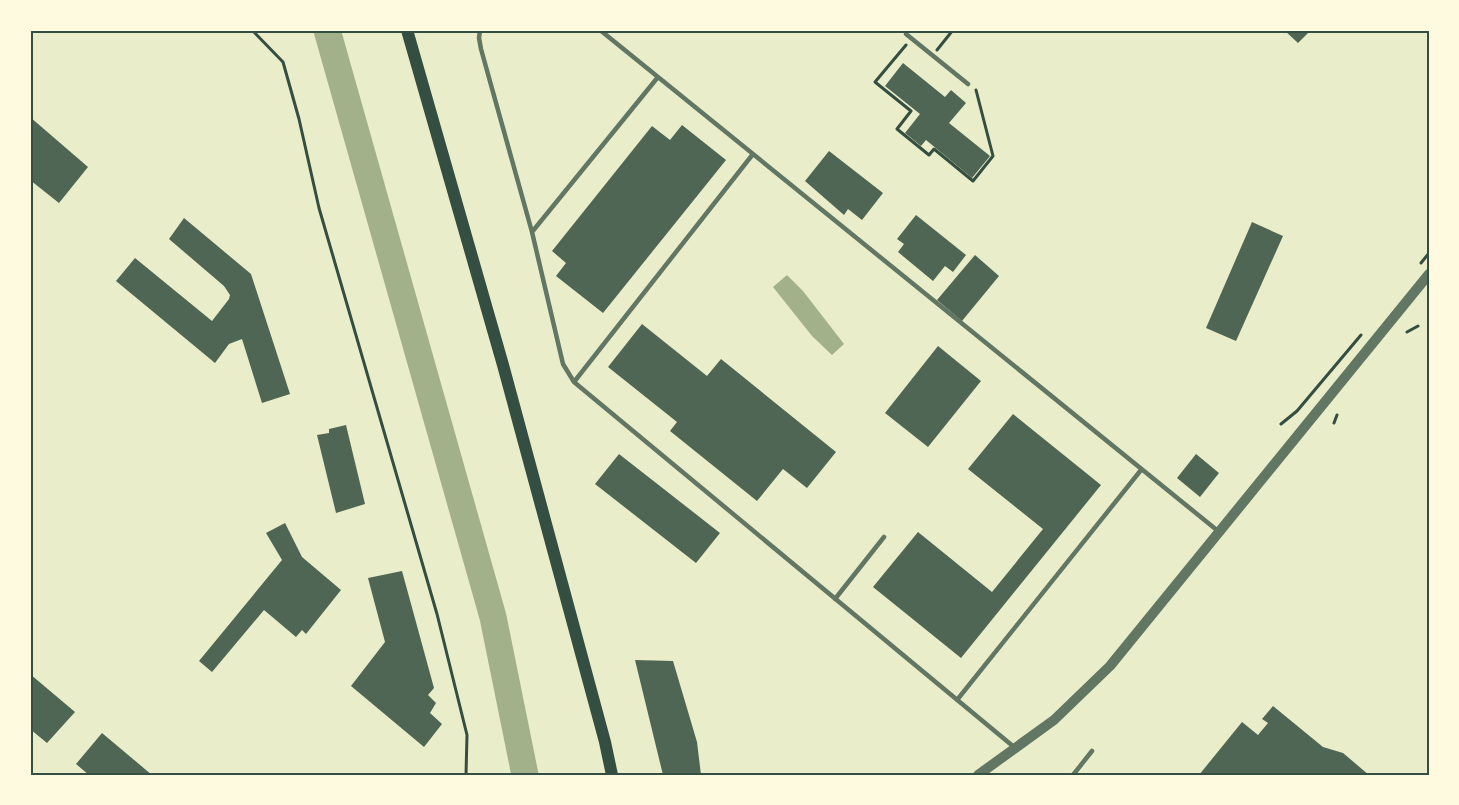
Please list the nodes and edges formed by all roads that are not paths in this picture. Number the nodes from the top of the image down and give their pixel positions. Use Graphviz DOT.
graph roads {
  1 [pos="407,30"];
  2 [pos="480,30"];
  3 [pos="600,30"];
  4 [pos="907,30"];
  5 [pos="658,77"];
  6 [pos="968,84"];
  7 [pos="753,154"];
  8 [pos="532,232"];
  9 [pos="1429,274"];
  10 [pos="574,382"];
  11 [pos="1141,470"];
  12 [pos="1218,531"];
  13 [pos="884,537"];
  14 [pos="835,599"];
  15 [pos="957,700"];
  16 [pos="1016,749"];
  17 [pos="1092,751"];
  18 [pos="612,775"];
  19 [pos="978,775"];
  20 [pos="1073,775"];
  1 -- 18 [label="main road"];
  2 -- 8 [label="lane"];
  3 -- 5 [label="lane"];
  4 -- 6 [label="lane"];
  5 -- 7 [label="lane"];
  5 -- 8 [label="lane"];
  7 -- 10 [label="lane"];
  7 -- 11 [label="lane"];
  8 -- 10 [label="lane"];
  9 -- 12 [label="street"];
  10 -- 14 [label="lane"];
  11 -- 12 [label="lane"];
  11 -- 15 [label="lane"];
  12 -- 16 [label="street"];
  13 -- 14 [label="lane"];
  14 -- 15 [label="lane"];
  15 -- 16 [label="lane"];
  16 -- 19 [label="street"];
  17 -- 20 [label="lane"];
}
